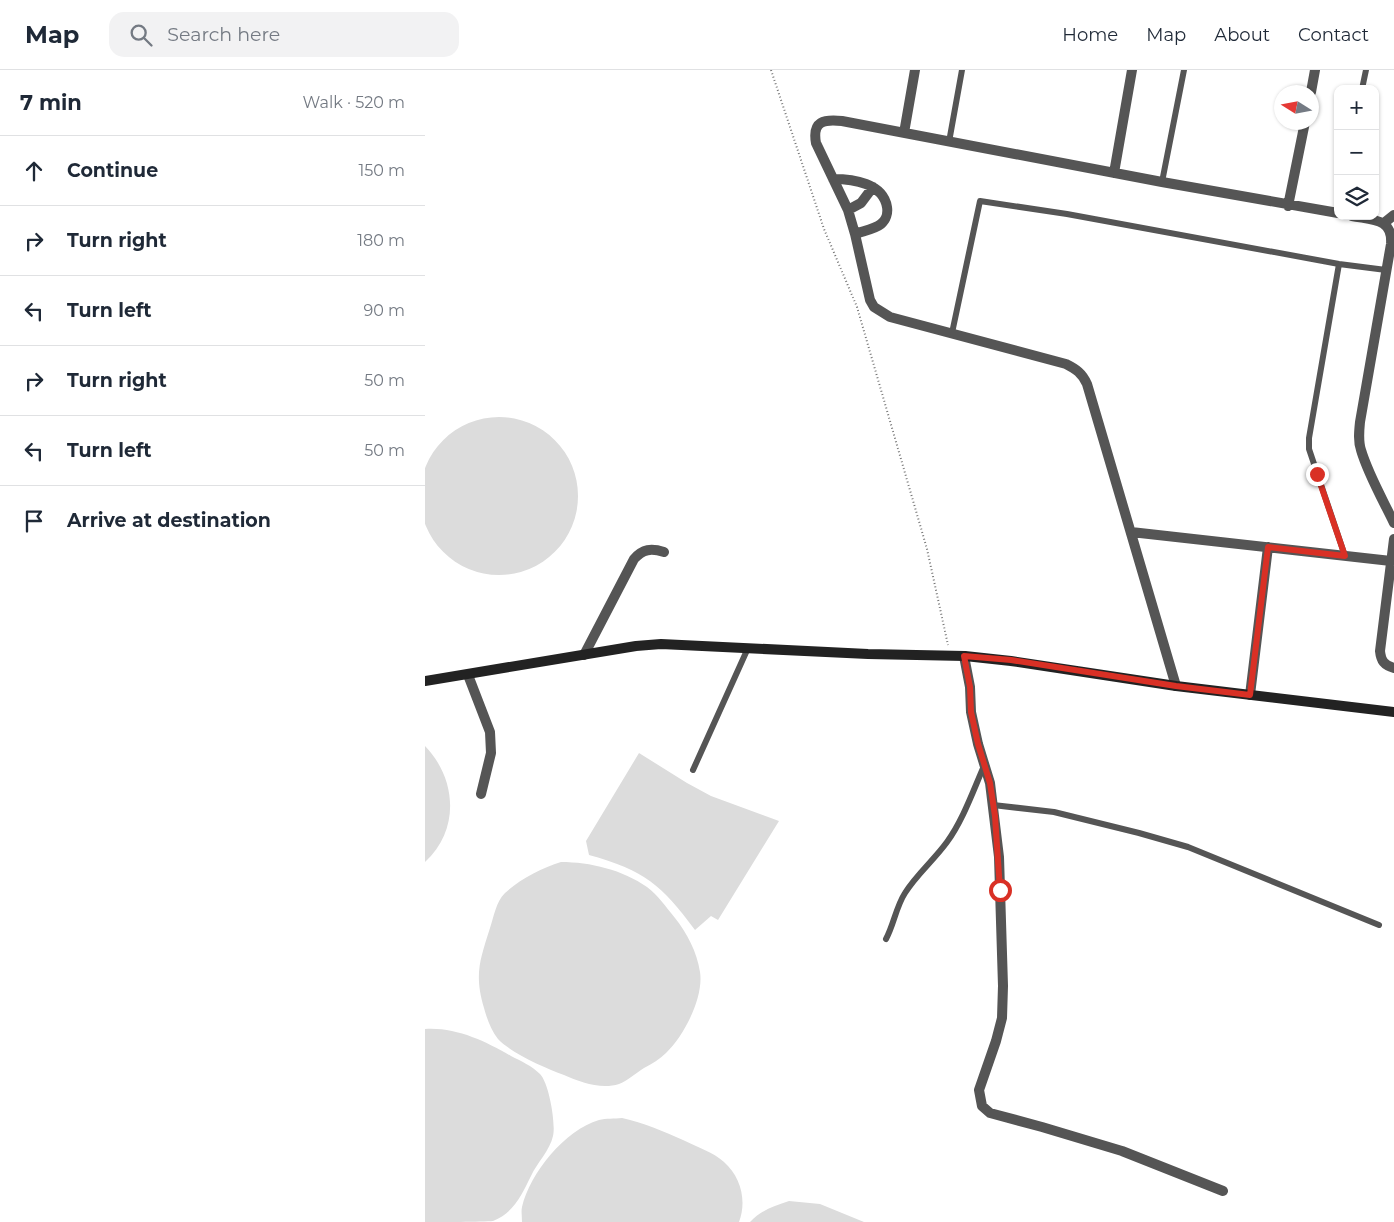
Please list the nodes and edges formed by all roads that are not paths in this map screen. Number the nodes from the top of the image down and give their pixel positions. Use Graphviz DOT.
graph roads {
  1 [pos="915,70"];
  2 [pos="962,70"];
  3 [pos="1131,70"];
  4 [pos="1184,70"];
  5 [pos="1315,70"];
  6 [pos="1366,70"];
  7 [pos="1312,85"];
  8 [pos="1363,85"];
  9 [pos="1303,130"];
  10 [pos="904,133"];
  11 [pos="949,142"];
  12 [pos="1114,173"];
  13 [pos="833,179"];
  14 [pos="1162,182"];
  15 [pos="873,187"];
  16 [pos="1288,206"];
  17 [pos="847,210"];
  18 [pos="1334,210"];
  19 [pos="1394,215"];
  20 [pos="1370,220"];
  21 [pos="1383,223"];
  22 [pos="855,234"];
  23 [pos="1339,264"];
  24 [pos="1386,270"];
  25 [pos="952,333"];
  26 [pos="1394,523"];
  27 [pos="1131,532"];
  28 [pos="1394,538"];
  29 [pos="1268,547"];
  30 [pos="664,552"];
  31 [pos="1345,556"];
  32 [pos="1391,561"];
  33 [pos="748,648"];
  34 [pos="584,655"];
  35 [pos="964,656"];
  36 [pos="1394,668"];
  37 [pos="468,675"];
  38 [pos="425,681"];
  39 [pos="1176,686"];
  40 [pos="1250,695"];
  41 [pos="1394,712"];
  42 [pos="984,766"];
  43 [pos="693,770"];
  44 [pos="481,794"];
  45 [pos="993,805"];
  46 [pos="1379,925"];
  47 [pos="885,939"];
  48 [pos="1223,1190"];
  1 -- 10 [label="street"];
  2 -- 11 [label="lane"];
  3 -- 12 [label="street"];
  4 -- 14 [label="lane"];
  5 -- 7 [label="street"];
  6 -- 8 [label="lane"];
  9 -- 16 [label="street"];
  10 -- 11 [label="street"];
  10 -- 13 [label="street"];
  11 -- 12 [label="street"];
  12 -- 14 [label="street"];
  13 -- 15 [label="street"];
  13 -- 17 [label="street"];
  14 -- 16 [label="street"];
  15 -- 17 [label="street"];
  15 -- 22 [label="street"];
  16 -- 18 [label="street"];
  17 -- 22 [label="street"];
  19 -- 21 [label="street"];
  20 -- 21 [label="street"];
  21 -- 24 [label="street"];
  22 -- 25 [label="street"];
  23 -- 24 [label="lane"];
  23 -- 25 [label="lane"];
  23 -- 31 [label="lane"];
  24 -- 26 [label="street"];
  25 -- 27 [label="street"];
  27 -- 29 [label="street"];
  27 -- 39 [label="street"];
  28 -- 32 [label="street"];
  29 -- 31 [label="street"];
  29 -- 40 [label="street"];
  30 -- 34 [label="street"];
  31 -- 32 [label="street"];
  32 -- 36 [label="street"];
  33 -- 34 [label="street"];
  33 -- 35 [label="street"];
  33 -- 43 [label="lane"];
  34 -- 37 [label="street"];
  35 -- 39 [label="street"];
  35 -- 42 [label="street"];
  37 -- 38 [label="street"];
  37 -- 44 [label="street"];
  39 -- 40 [label="street"];
  40 -- 41 [label="street"];
  42 -- 45 [label="street"];
  42 -- 47 [label="lane"];
  45 -- 46 [label="lane"];
  45 -- 48 [label="street"];
}
